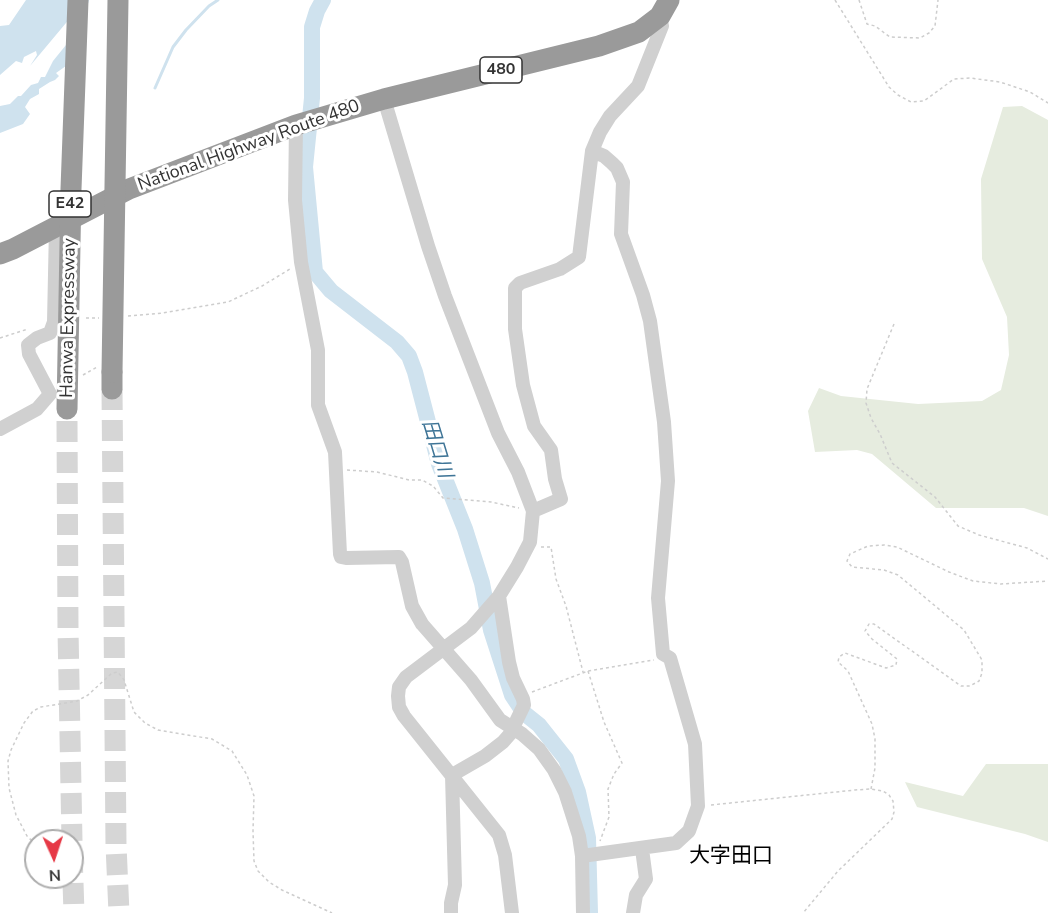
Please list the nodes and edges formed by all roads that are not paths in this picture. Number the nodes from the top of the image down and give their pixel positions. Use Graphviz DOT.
graph roads {
  1 [pos="78,0"];
  2 [pos="118,0"];
  3 [pos="664,8"];
  4 [pos="384,99"];
  5 [pos="305,123"];
  6 [pos="592,151"];
  7 [pos="56,227"];
  8 [pos="0,254"];
  9 [pos="112,381"];
  10 [pos="67,415"];
  11 [pos="0,429"];
  12 [pos="533,510"];
  13 [pos="495,601"];
  14 [pos="444,650"];
  15 [pos="514,724"];
  16 [pos="452,775"];
  17 [pos="642,849"];
  18 [pos="582,856"];
  19 [pos="451,913"];
  20 [pos="512,913"];
  21 [pos="583,913"];
  22 [pos="633,913"];
  1 -- 10 [label="highway, Hanwa Expressway / E42, bridge"];
  2 -- 9 [label="highway, E42, bridge"];
  3 -- 4 [label="highway, National Highway Route 480 / 480"];
  3 -- 6 [label="street"];
  4 -- 5 [label="highway, National Highway Route 480 / 480"];
  4 -- 12 [label="street"];
  5 -- 7 [label="highway, National Highway Route 480 / 480"];
  5 -- 14 [label="street"];
  6 -- 12 [label="street"];
  6 -- 17 [label="street"];
  7 -- 8 [label="highway, National Highway Route 480 / 480"];
  7 -- 11 [label="street"];
  12 -- 13 [label="street"];
  13 -- 14 [label="street"];
  13 -- 15 [label="street"];
  14 -- 15 [label="street"];
  14 -- 16 [label="street"];
  15 -- 16 [label="street"];
  15 -- 18 [label="street"];
  16 -- 19 [label="street"];
  16 -- 20 [label="street"];
  17 -- 18 [label="street"];
  17 -- 22 [label="street"];
  18 -- 21 [label="street"];
}
